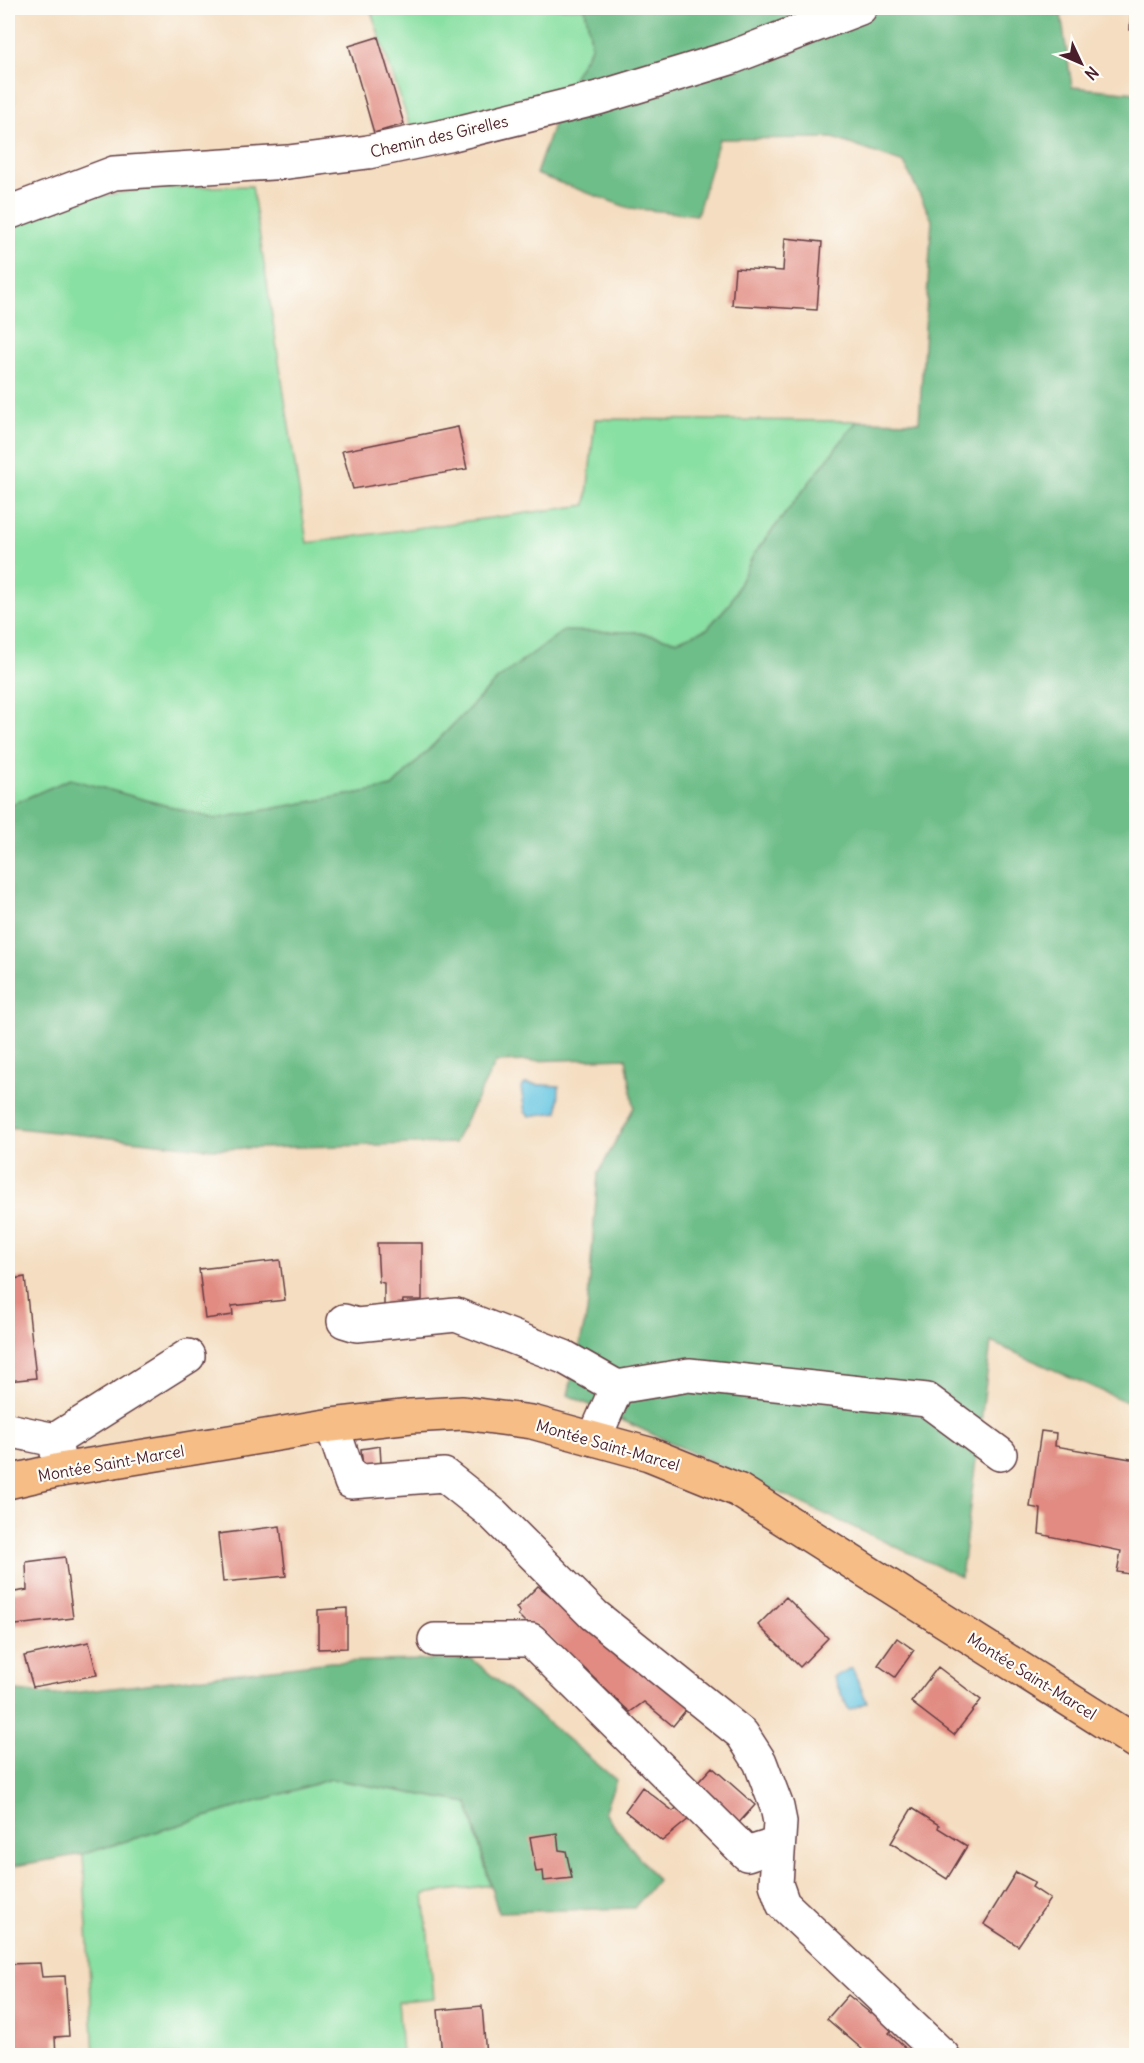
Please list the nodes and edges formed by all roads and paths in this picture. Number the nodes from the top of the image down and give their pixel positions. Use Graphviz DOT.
graph roads {
  1 [pos="860,8"];
  2 [pos="8,213"];
  3 [pos="344,1321"];
  4 [pos="188,1356"];
  5 [pos="617,1387"];
  6 [pos="332,1425"];
  7 [pos="8,1430"];
  8 [pos="594,1439"];
  9 [pos="1000,1454"];
  10 [pos="58,1455"];
  11 [pos="8,1482"];
  12 [pos="435,1640"];
  13 [pos="1132,1731"];
  14 [pos="778,1844"];
  15 [pos="943,2055"];
  1 -- 2 [label="street, Chemin des Girelles"];
  3 -- 5 [label="street"];
  4 -- 10 [label="street"];
  5 -- 8 [label="street"];
  5 -- 9 [label="street"];
  6 -- 8 [label="main road, Montée Saint-Marcel"];
  6 -- 10 [label="main road, Montée Saint-Marcel"];
  6 -- 14 [label="street"];
  7 -- 10 [label="street"];
  8 -- 13 [label="main road, Montée Saint-Marcel"];
  10 -- 11 [label="main road, Montée Saint-Marcel"];
  12 -- 14 [label="street"];
  14 -- 15 [label="street"];
}
